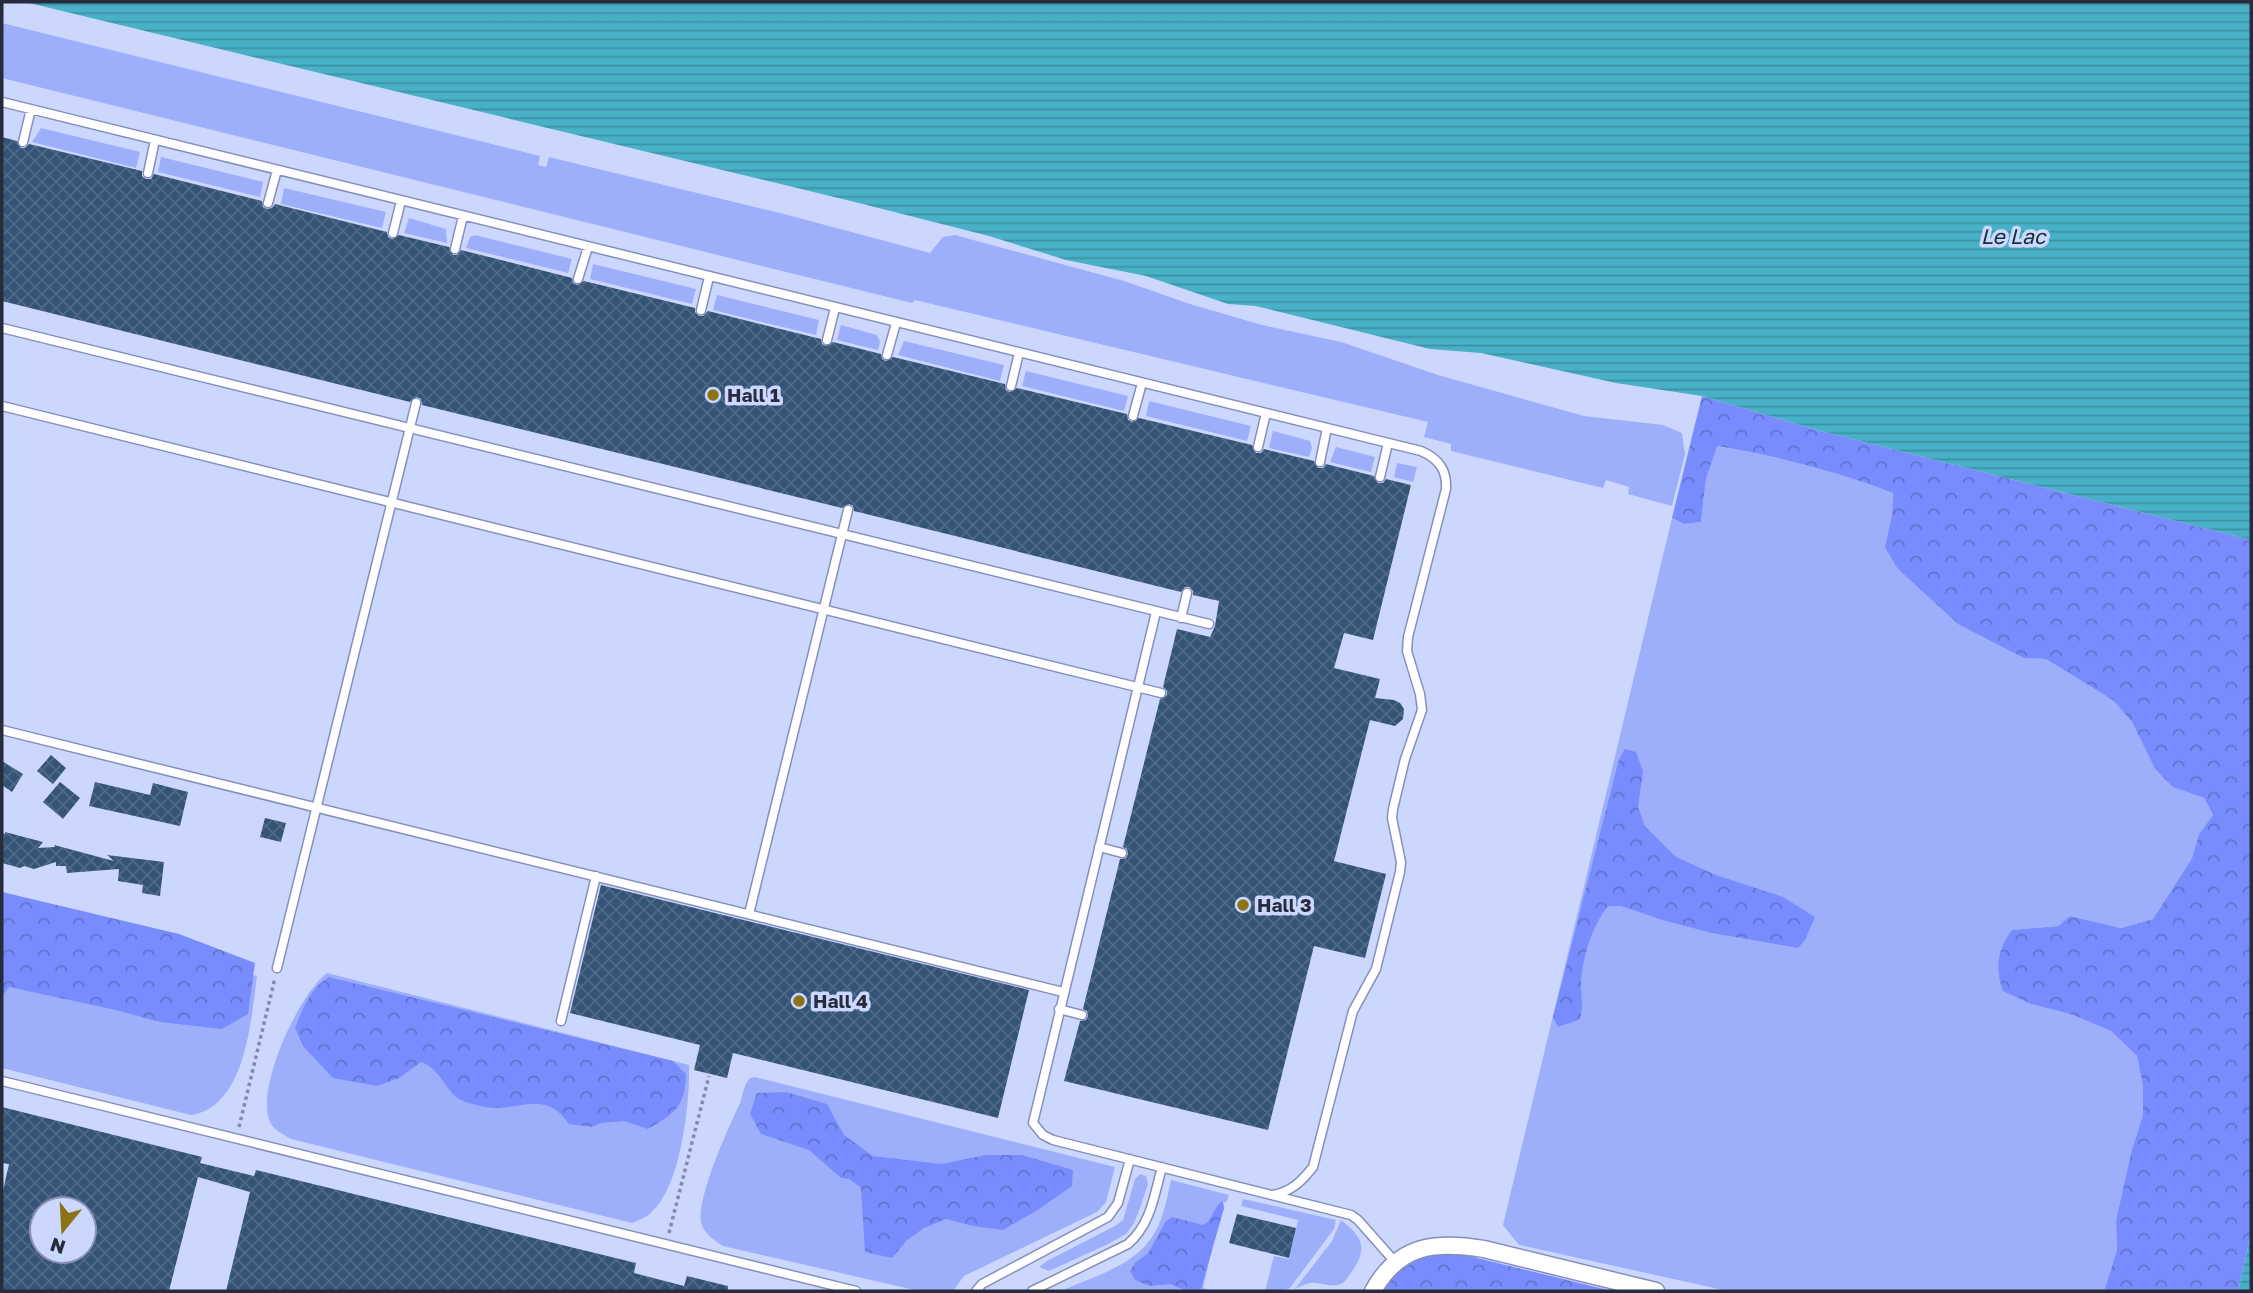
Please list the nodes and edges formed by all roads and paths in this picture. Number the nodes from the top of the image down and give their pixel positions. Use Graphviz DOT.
graph roads {
  1 [pos="2,102"];
  2 [pos="31,109"];
  3 [pos="155,140"];
  4 [pos="23,142"];
  5 [pos="277,170"];
  6 [pos="148,173"];
  7 [pos="401,201"];
  8 [pos="268,203"];
  9 [pos="463,216"];
  10 [pos="394,233"];
  11 [pos="588,247"];
  12 [pos="455,249"];
  13 [pos="709,277"];
  14 [pos="579,279"];
  15 [pos="835,308"];
  16 [pos="701,310"];
  17 [pos="896,323"];
  18 [pos="2,328"];
  19 [pos="827,340"];
  20 [pos="1019,353"];
  21 [pos="887,355"];
  22 [pos="1142,383"];
  23 [pos="1011,386"];
  24 [pos="416,403"];
  25 [pos="2,406"];
  26 [pos="1266,414"];
  27 [pos="1133,416"];
  28 [pos="1327,428"];
  29 [pos="410,429"];
  30 [pos="1388,443"];
  31 [pos="1258,447"];
  32 [pos="1320,462"];
  33 [pos="1380,477"];
  34 [pos="391,504"];
  35 [pos="848,510"];
  36 [pos="842,535"];
  37 [pos="1187,593"];
  38 [pos="823,611"];
  39 [pos="1156,612"];
  40 [pos="1181,618"];
  41 [pos="1209,624"];
  42 [pos="1138,688"];
  43 [pos="1161,693"];
  44 [pos="2,730"];
  45 [pos="316,807"];
  46 [pos="1099,847"];
  47 [pos="1122,853"];
  48 [pos="596,876"];
  49 [pos="749,914"];
  50 [pos="277,968"];
  51 [pos="1063,992"];
  52 [pos="1059,1009"];
  53 [pos="1082,1015"];
  54 [pos="561,1021"];
  55 [pos="709,1076"];
  56 [pos="2,1081"];
  57 [pos="236,1139"];
  58 [pos="1130,1159"];
  59 [pos="1162,1167"];
  60 [pos="1273,1195"];
  61 [pos="666,1245"];
  62 [pos="1396,1264"];
  63 [pos="856,1291"];
  64 [pos="976,1291"];
  65 [pos="1032,1291"];
  66 [pos="1373,1291"];
  67 [pos="1656,1291"];
  1 -- 2 [label="lane"];
  2 -- 3 [label="lane"];
  2 -- 4 [label="lane"];
  3 -- 5 [label="lane"];
  3 -- 6 [label="lane"];
  5 -- 7 [label="lane"];
  5 -- 8 [label="lane"];
  7 -- 9 [label="lane"];
  7 -- 10 [label="lane"];
  9 -- 11 [label="lane"];
  9 -- 12 [label="lane"];
  11 -- 13 [label="lane"];
  11 -- 14 [label="lane"];
  13 -- 15 [label="lane"];
  13 -- 16 [label="lane"];
  15 -- 17 [label="lane"];
  15 -- 19 [label="lane"];
  17 -- 20 [label="lane"];
  17 -- 21 [label="lane"];
  18 -- 29 [label="lane"];
  20 -- 22 [label="lane"];
  20 -- 23 [label="lane"];
  22 -- 26 [label="lane"];
  22 -- 27 [label="lane"];
  24 -- 29 [label="lane"];
  25 -- 34 [label="lane"];
  26 -- 28 [label="lane"];
  26 -- 31 [label="lane"];
  28 -- 30 [label="lane"];
  28 -- 32 [label="lane"];
  29 -- 34 [label="lane"];
  29 -- 36 [label="lane"];
  30 -- 33 [label="lane"];
  30 -- 60 [label="lane"];
  34 -- 38 [label="lane"];
  34 -- 45 [label="lane"];
  35 -- 36 [label="lane"];
  36 -- 38 [label="lane"];
  36 -- 39 [label="lane"];
  37 -- 40 [label="lane"];
  38 -- 42 [label="lane"];
  38 -- 49 [label="lane"];
  39 -- 40 [label="lane"];
  39 -- 42 [label="lane"];
  40 -- 41 [label="lane"];
  42 -- 43 [label="lane"];
  42 -- 46 [label="lane"];
  44 -- 45 [label="lane"];
  45 -- 48 [label="lane"];
  45 -- 50 [label="lane"];
  46 -- 47 [label="lane"];
  46 -- 51 [label="lane"];
  48 -- 49 [label="lane"];
  48 -- 54 [label="lane"];
  49 -- 51 [label="lane"];
  50 -- 57 [label="path"];
  51 -- 52 [label="lane"];
  52 -- 53 [label="lane"];
  52 -- 58 [label="lane"];
  55 -- 61 [label="path"];
  56 -- 57 [label="lane"];
  57 -- 61 [label="lane"];
  58 -- 59 [label="lane"];
  58 -- 64 [label="lane"];
  59 -- 60 [label="lane"];
  59 -- 65 [label="lane"];
  60 -- 62 [label="lane"];
  61 -- 63 [label="lane"];
  62 -- 66 [label="street"];
  62 -- 67 [label="street"];
}
